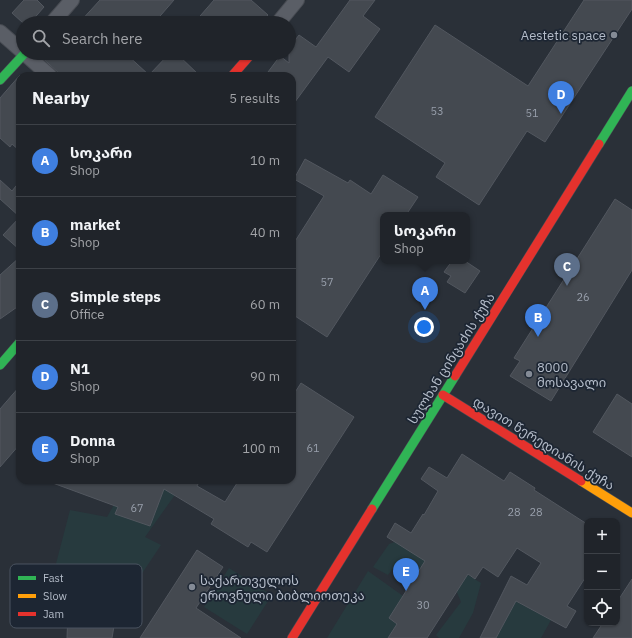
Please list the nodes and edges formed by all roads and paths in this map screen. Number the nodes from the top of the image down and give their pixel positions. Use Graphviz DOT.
graph roads {
  1 [pos="72,0"];
  2 [pos="297,0"];
  3 [pos="58,16"];
  4 [pos="284,16"];
  5 [pos="0,32"];
  6 [pos="16,46"];
  7 [pos="18,60"];
  8 [pos="32,60"];
  9 [pos="246,60"];
  10 [pos="45,72"];
  11 [pos="235,72"];
  12 [pos="0,80"];
  13 [pos="632,91"];
  14 [pos="16,347"];
  15 [pos="0,365"];
  16 [pos="443,396"];
  17 [pos="632,514"];
  18 [pos="292,638"];
  1 -- 3 [label="street"];
  2 -- 4 [label="street"];
  5 -- 6 [label="street"];
  7 -- 12 [label="main road"];
  8 -- 10 [label="street"];
  9 -- 11 [label="main road"];
  13 -- 16 [label="main road, სულხან ცინცაძის ქუჩა"];
  14 -- 15 [label="main road"];
  16 -- 17 [label="main road, დავით წერედიანის ქუჩა"];
  16 -- 18 [label="main road, სულხან ცინცაძის ქუჩა"];
}
